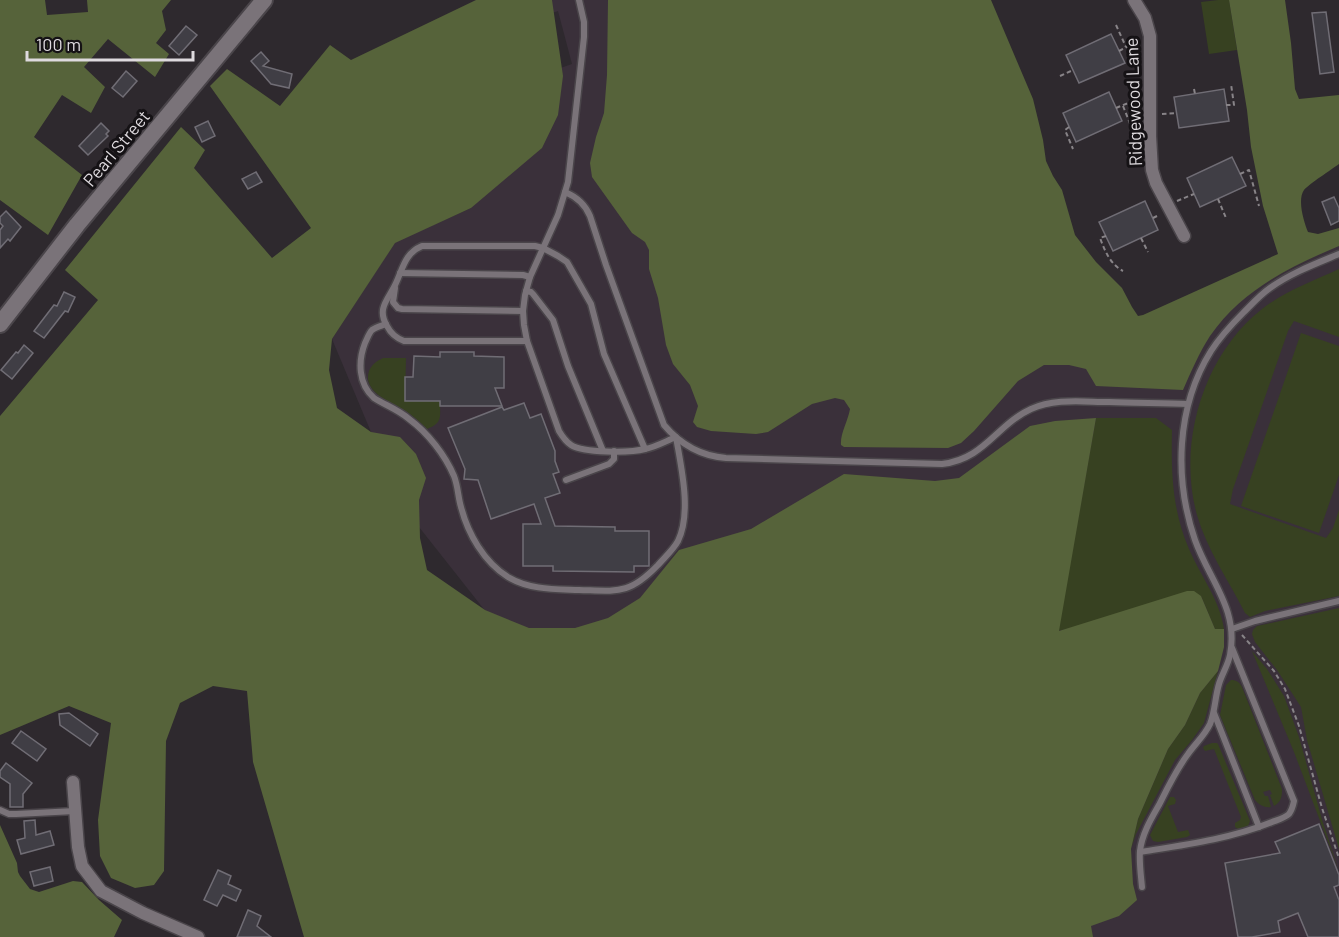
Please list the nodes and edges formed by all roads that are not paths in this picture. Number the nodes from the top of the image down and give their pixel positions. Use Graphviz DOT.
graph roads {
  1 [pos="264,0"];
  2 [pos="579,0"];
  3 [pos="1134,0"];
  4 [pos="565,192"];
  5 [pos="1186,239"];
  6 [pos="543,248"];
  7 [pos="1339,254"];
  8 [pos="400,273"];
  9 [pos="530,277"];
  10 [pos="396,285"];
  11 [pos="526,291"];
  12 [pos="523,311"];
  13 [pos="0,324"];
  14 [pos="386,324"];
  15 [pos="527,341"];
  16 [pos="1188,404"];
  17 [pos="676,437"];
  18 [pos="645,449"];
  19 [pos="603,451"];
  20 [pos="614,451"];
  21 [pos="566,480"];
  22 [pos="1339,601"];
  23 [pos="1234,629"];
  24 [pos="1232,647"];
  25 [pos="1214,712"];
  26 [pos="73,782"];
  27 [pos="0,810"];
  28 [pos="75,811"];
  29 [pos="1259,827"];
  30 [pos="1140,852"];
  31 [pos="1142,887"];
  32 [pos="194,936"];
  1 -- 13 [label="main road, Pearl Street"];
  2 -- 4 [label="lane"];
  3 -- 5 [label="street, Ridgewood Lane"];
  4 -- 6 [label="lane"];
  4 -- 17 [label="lane"];
  6 -- 8 [label="lane"];
  6 -- 9 [label="lane"];
  6 -- 18 [label="lane"];
  7 -- 16 [label="lane"];
  8 -- 9 [label="lane"];
  8 -- 10 [label="lane"];
  9 -- 11 [label="lane"];
  10 -- 12 [label="lane"];
  10 -- 14 [label="lane"];
  11 -- 12 [label="lane"];
  11 -- 19 [label="lane"];
  12 -- 15 [label="lane"];
  14 -- 15 [label="lane"];
  14 -- 17 [label="lane"];
  15 -- 19 [label="lane"];
  16 -- 17 [label="lane"];
  16 -- 23 [label="lane"];
  17 -- 18 [label="lane"];
  18 -- 20 [label="lane"];
  19 -- 20 [label="lane"];
  20 -- 21 [label="lane"];
  22 -- 23 [label="lane"];
  23 -- 24 [label="lane"];
  24 -- 25 [label="lane"];
  24 -- 29 [label="lane"];
  25 -- 29 [label="lane"];
  25 -- 30 [label="lane"];
  26 -- 28 [label="street"];
  27 -- 28 [label="lane"];
  28 -- 32 [label="street"];
  29 -- 30 [label="lane"];
  30 -- 31 [label="lane"];
}
